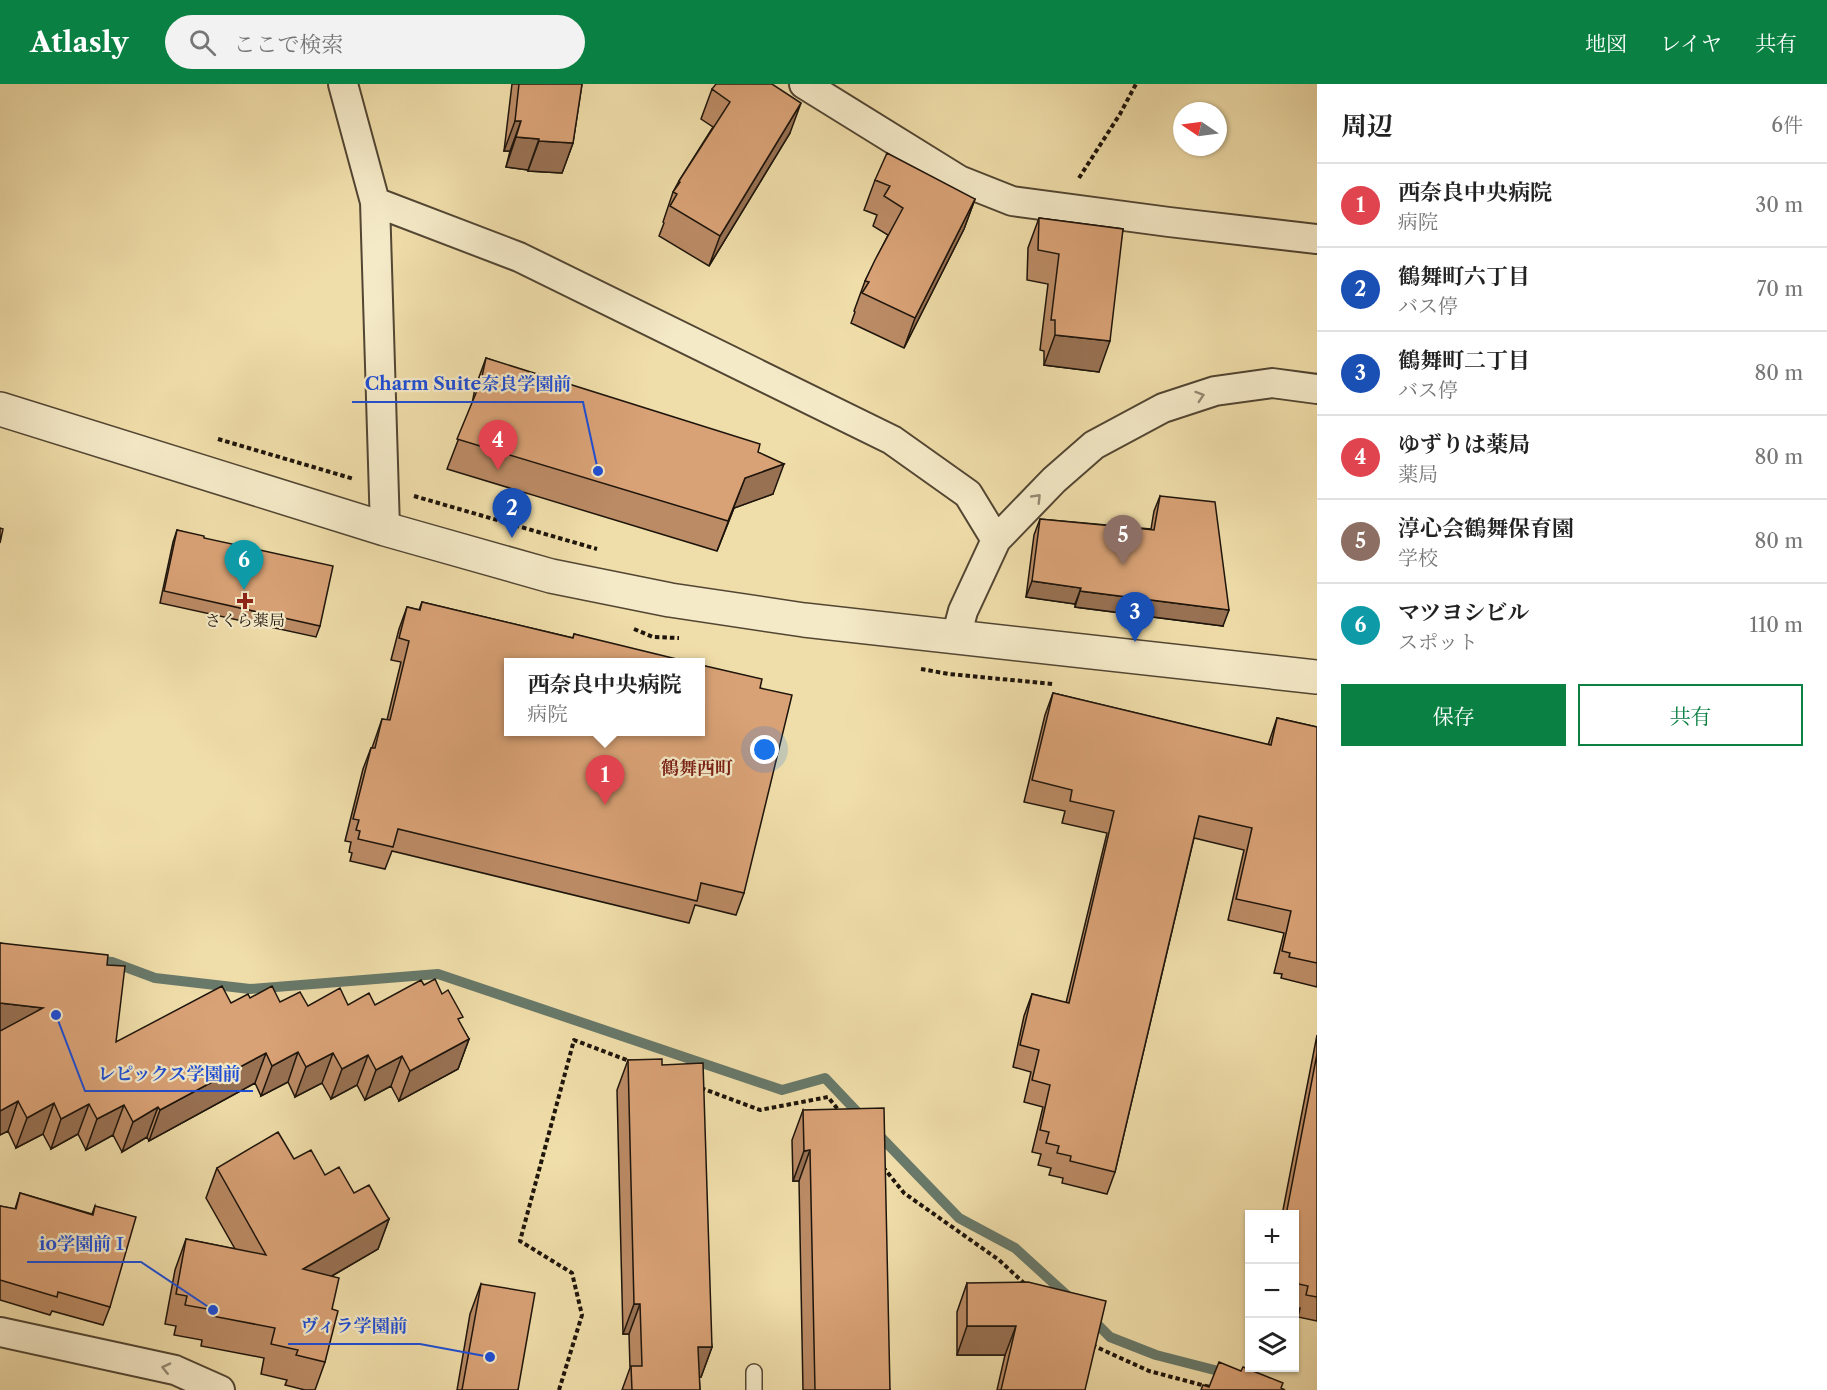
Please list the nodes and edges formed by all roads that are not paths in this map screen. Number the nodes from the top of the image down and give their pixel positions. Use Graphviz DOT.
graph roads {
  1 [pos="343,84"];
  2 [pos="804,84"];
  3 [pos="375,202"];
  4 [pos="1317,240"];
  5 [pos="1317,389"];
  6 [pos="0,409"];
  7 [pos="385,529"];
  8 [pos="996,540"];
  9 [pos="956,637"];
  10 [pos="1317,677"];
  11 [pos="0,1332"];
  12 [pos="754,1372"];
  13 [pos="220,1390"];
  14 [pos="754,1390"];
  1 -- 3 [label="street"];
  2 -- 4 [label="street"];
  3 -- 7 [label="street"];
  3 -- 8 [label="street"];
  8 -- 5 [label="street, one-way"];
  6 -- 7 [label="street"];
  7 -- 9 [label="street"];
  8 -- 9 [label="street"];
  9 -- 10 [label="street"];
  13 -- 11 [label="street, one-way"];
  12 -- 14 [label="lane"];
}
